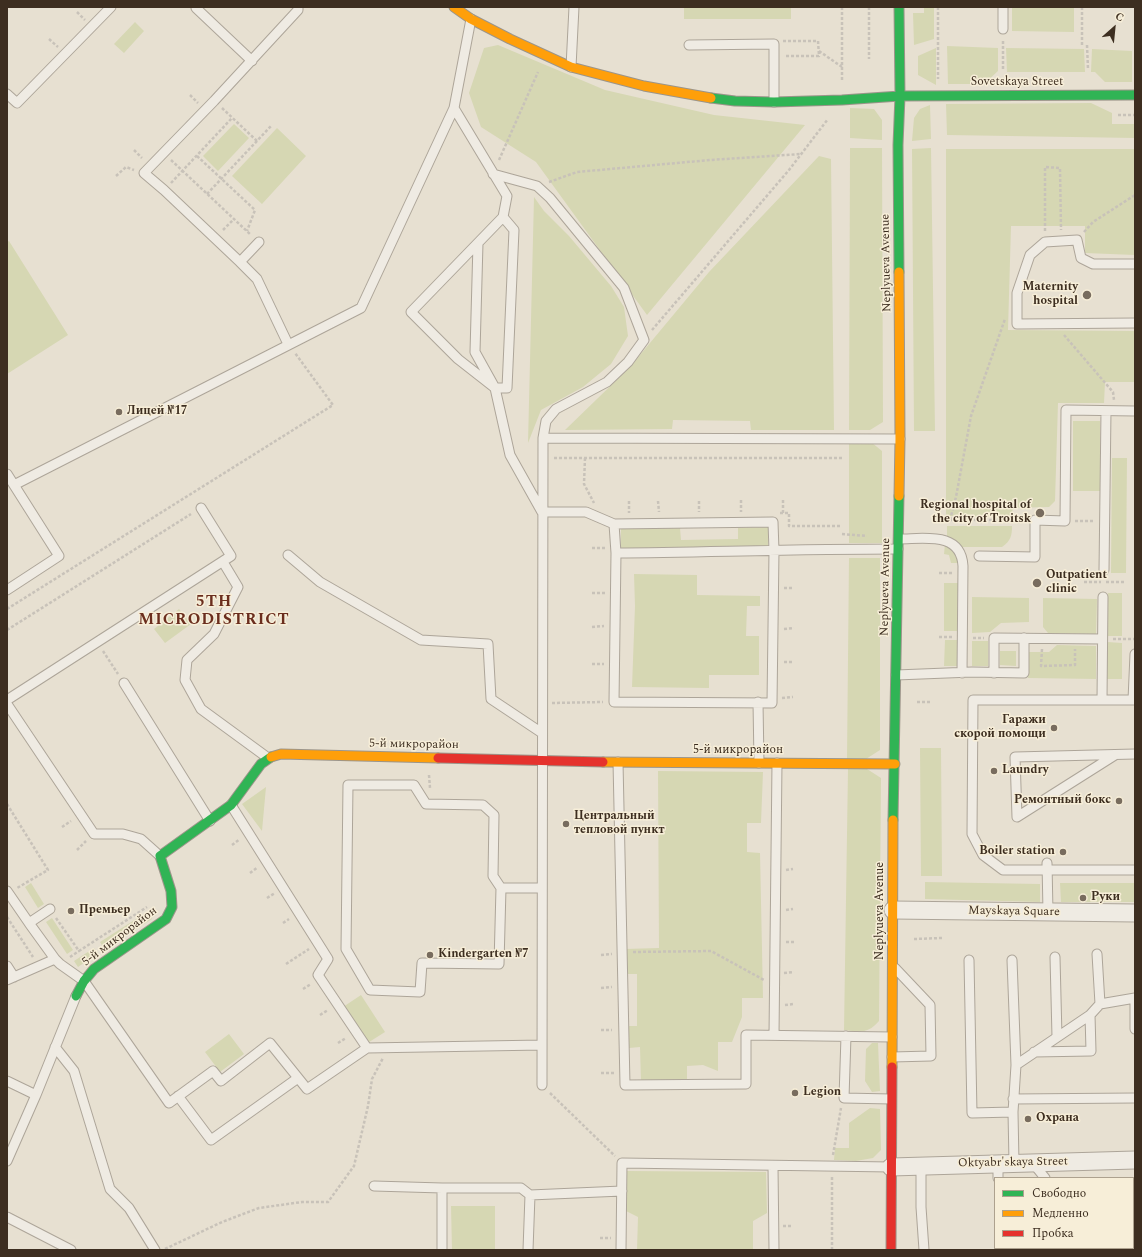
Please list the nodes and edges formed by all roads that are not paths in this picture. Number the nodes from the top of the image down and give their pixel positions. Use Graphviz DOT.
graph roads {
  1 [pos="111,7"];
  2 [pos="298,7"];
  3 [pos="454,7"];
  4 [pos="574,7"];
  5 [pos="899,7"];
  6 [pos="1003,7"];
  7 [pos="196,8"];
  8 [pos="471,18"];
  9 [pos="1003,29"];
  10 [pos="689,45"];
  11 [pos="252,61"];
  12 [pos="571,67"];
  13 [pos="7,94"];
  14 [pos="1135,95"];
  15 [pos="900,96"];
  16 [pos="774,102"];
  17 [pos="454,108"];
  18 [pos="493,174"];
  19 [pos="503,217"];
  20 [pos="259,242"];
  21 [pos="478,243"];
  22 [pos="240,262"];
  23 [pos="1135,264"];
  24 [pos="1135,323"];
  25 [pos="288,344"];
  26 [pos="495,388"];
  27 [pos="1110,411"];
  28 [pos="1135,411"];
  29 [pos="543,438"];
  30 [pos="900,439"];
  31 [pos="7,474"];
  32 [pos="14,485"];
  33 [pos="201,508"];
  34 [pos="542,512"];
  35 [pos="614,524"];
  36 [pos="899,539"];
  37 [pos="899,549"];
  38 [pos="774,551"];
  39 [pos="616,553"];
  40 [pos="288,555"];
  41 [pos="979,556"];
  42 [pos="223,562"];
  43 [pos="1104,570"];
  44 [pos="7,590"];
  45 [pos="1103,597"];
  46 [pos="1024,638"];
  47 [pos="1102,639"];
  48 [pos="1135,654"];
  49 [pos="962,673"];
  50 [pos="994,673"];
  51 [pos="896,675"];
  52 [pos="124,683"];
  53 [pos="7,700"];
  54 [pos="1102,700"];
  55 [pos="1134,700"];
  56 [pos="758,702"];
  57 [pos="7,704"];
  58 [pos="542,733"];
  59 [pos="1135,754"];
  60 [pos="1115,755"];
  61 [pos="268,758"];
  62 [pos="542,759"];
  63 [pos="618,762"];
  64 [pos="759,763"];
  65 [pos="777,763"];
  66 [pos="895,764"];
  67 [pos="231,805"];
  68 [pos="210,821"];
  69 [pos="160,856"];
  70 [pos="1047,867"];
  71 [pos="1135,870"];
  72 [pos="501,888"];
  73 [pos="542,888"];
  74 [pos="7,892"];
  75 [pos="50,909"];
  76 [pos="893,910"];
  77 [pos="1048,912"];
  78 [pos="1135,913"];
  79 [pos="28,923"];
  80 [pos="1097,954"];
  81 [pos="1055,957"];
  82 [pos="55,959"];
  83 [pos="969,960"];
  84 [pos="1012,960"];
  85 [pos="7,966"];
  86 [pos="893,966"];
  87 [pos="11,979"];
  88 [pos="84,981"];
  89 [pos="76,996"];
  90 [pos="1135,998"];
  91 [pos="1100,1004"];
  92 [pos="1090,1015"];
  93 [pos="1135,1029"];
  94 [pos="774,1035"];
  95 [pos="846,1036"];
  96 [pos="892,1037"];
  97 [pos="1057,1037"];
  98 [pos="542,1045"];
  99 [pos="54,1047"];
  100 [pos="366,1048"];
  101 [pos="1033,1052"];
  102 [pos="892,1057"];
  103 [pos="1016,1064"];
  104 [pos="298,1078"];
  105 [pos="7,1081"];
  106 [pos="542,1085"];
  107 [pos="36,1095"];
  108 [pos="178,1096"];
  109 [pos="1135,1098"];
  110 [pos="892,1099"];
  111 [pos="1013,1099"];
  112 [pos="1013,1112"];
  113 [pos="9,1151"];
  114 [pos="1135,1160"];
  115 [pos="7,1161"];
  116 [pos="1034,1163"];
  117 [pos="773,1166"];
  118 [pos="921,1166"];
  119 [pos="891,1167"];
  120 [pos="1003,1168"];
  121 [pos="1044,1177"];
  122 [pos="374,1186"];
  123 [pos="442,1188"];
  124 [pos="622,1191"];
  125 [pos="530,1195"];
  126 [pos="7,1217"];
  127 [pos="71,1250"];
  128 [pos="155,1250"];
  129 [pos="442,1250"];
  130 [pos="528,1250"];
  131 [pos="621,1250"];
  132 [pos="774,1250"];
  133 [pos="891,1250"];
  134 [pos="924,1250"];
  1 -- 13 [label="lane"];
  2 -- 11 [label="lane"];
  3 -- 8 [label="street, Sovetskaya Street"];
  4 -- 12 [label="lane"];
  5 -- 15 [label="street, Neplyueva Avenue"];
  6 -- 9 [label="lane"];
  7 -- 11 [label="lane"];
  8 -- 12 [label="street, Sovetskaya Street"];
  8 -- 17 [label="lane"];
  10 -- 16 [label="lane"];
  11 -- 22 [label="lane"];
  12 -- 16 [label="street, Sovetskaya Street"];
  14 -- 15 [label="street, Sovetskaya Street"];
  15 -- 16 [label="street, Sovetskaya Street"];
  15 -- 30 [label="street, Neplyueva Avenue"];
  17 -- 18 [label="lane"];
  17 -- 25 [label="lane"];
  18 -- 19 [label="lane"];
  18 -- 29 [label="lane"];
  19 -- 21 [label="lane"];
  19 -- 26 [label="lane"];
  20 -- 22 [label="lane"];
  21 -- 26 [label="lane"];
  21 -- 26 [label="lane"];
  22 -- 25 [label="lane"];
  23 -- 24 [label="lane"];
  25 -- 32 [label="lane"];
  26 -- 34 [label="lane"];
  27 -- 28 [label="lane"];
  27 -- 41 [label="lane"];
  27 -- 43 [label="lane"];
  29 -- 30 [label="lane"];
  29 -- 34 [label="lane"];
  30 -- 36 [label="street, Neplyueva Avenue"];
  31 -- 32 [label="lane"];
  32 -- 44 [label="lane"];
  33 -- 42 [label="lane"];
  34 -- 35 [label="lane"];
  34 -- 58 [label="lane"];
  35 -- 38 [label="lane"];
  35 -- 39 [label="lane"];
  36 -- 37 [label="street, Neplyueva Avenue"];
  36 -- 49 [label="lane"];
  37 -- 38 [label="lane"];
  37 -- 51 [label="street, Neplyueva Avenue"];
  38 -- 39 [label="lane"];
  38 -- 56 [label="lane"];
  39 -- 56 [label="lane"];
  40 -- 58 [label="lane"];
  42 -- 53 [label="lane"];
  42 -- 61 [label="lane"];
  45 -- 47 [label="lane"];
  46 -- 47 [label="lane"];
  46 -- 50 [label="lane"];
  46 -- 50 [label="lane"];
  47 -- 54 [label="lane"];
  48 -- 55 [label="lane"];
  49 -- 50 [label="lane"];
  49 -- 51 [label="lane"];
  51 -- 66 [label="street, Neplyueva Avenue"];
  52 -- 68 [label="lane"];
  54 -- 55 [label="lane"];
  54 -- 70 [label="lane"];
  56 -- 64 [label="lane"];
  57 -- 69 [label="lane"];
  58 -- 62 [label="lane"];
  59 -- 60 [label="lane"];
  60 -- 60 [label="lane"];
  61 -- 62 [label="street, 5-й микрорайон"];
  61 -- 67 [label="street"];
  62 -- 63 [label="street, 5-й микрорайон"];
  62 -- 73 [label="lane"];
  63 -- 64 [label="street, 5-й микрорайон"];
  63 -- 94 [label="lane"];
  64 -- 65 [label="street, 5-й микрорайон"];
  65 -- 66 [label="street, 5-й микрорайон"];
  65 -- 94 [label="lane"];
  66 -- 76 [label="street, Neplyueva Avenue"];
  67 -- 68 [label="street"];
  67 -- 100 [label="lane"];
  68 -- 69 [label="street"];
  69 -- 88 [label="street, 5-й микрорайон"];
  70 -- 71 [label="lane"];
  70 -- 77 [label="lane"];
  72 -- 72 [label="lane"];
  72 -- 73 [label="lane"];
  73 -- 98 [label="lane"];
  74 -- 79 [label="lane"];
  75 -- 79 [label="lane"];
  76 -- 77 [label="street, Mayskaya Square"];
  76 -- 86 [label="street, Neplyueva Avenue"];
  77 -- 78 [label="street, Mayskaya Square"];
  79 -- 82 [label="lane"];
  80 -- 91 [label="lane"];
  81 -- 97 [label="lane"];
  82 -- 87 [label="lane"];
  82 -- 88 [label="lane"];
  83 -- 112 [label="lane"];
  84 -- 103 [label="lane"];
  85 -- 87 [label="lane"];
  86 -- 96 [label="street, Neplyueva Avenue"];
  86 -- 102 [label="lane"];
  88 -- 89 [label="street, 5-й микрорайон"];
  88 -- 108 [label="lane"];
  89 -- 99 [label="lane"];
  90 -- 91 [label="lane"];
  90 -- 93 [label="lane"];
  91 -- 92 [label="lane"];
  92 -- 97 [label="lane"];
  92 -- 101 [label="lane"];
  94 -- 95 [label="lane"];
  95 -- 96 [label="lane"];
  95 -- 110 [label="lane"];
  96 -- 102 [label="street, Neplyueva Avenue"];
  97 -- 101 [label="lane"];
  98 -- 100 [label="lane"];
  98 -- 106 [label="lane"];
  99 -- 107 [label="lane"];
  99 -- 128 [label="lane"];
  100 -- 104 [label="lane"];
  101 -- 103 [label="lane"];
  102 -- 110 [label="street, Neplyueva Avenue"];
  103 -- 111 [label="lane"];
  104 -- 108 [label="lane"];
  104 -- 108 [label="lane"];
  105 -- 107 [label="lane"];
  107 -- 113 [label="lane"];
  109 -- 111 [label="lane"];
  110 -- 119 [label="street, Neplyueva Avenue"];
  111 -- 112 [label="lane"];
  112 -- 120 [label="lane"];
  113 -- 115 [label="lane"];
  114 -- 116 [label="street, Oktyabr'skaya Street"];
  116 -- 120 [label="street, Oktyabr'skaya Street"];
  116 -- 121 [label="lane"];
  117 -- 119 [label="lane"];
  117 -- 124 [label="lane"];
  117 -- 132 [label="lane"];
  118 -- 119 [label="street, Oktyabr'skaya Street"];
  118 -- 120 [label="street, Oktyabr'skaya Street"];
  118 -- 134 [label="lane"];
  119 -- 133 [label="street, Neplyueva Avenue"];
  122 -- 123 [label="lane"];
  123 -- 125 [label="lane"];
  123 -- 129 [label="lane"];
  124 -- 125 [label="lane"];
  124 -- 131 [label="lane"];
  125 -- 130 [label="lane"];
  126 -- 127 [label="lane"];
}
